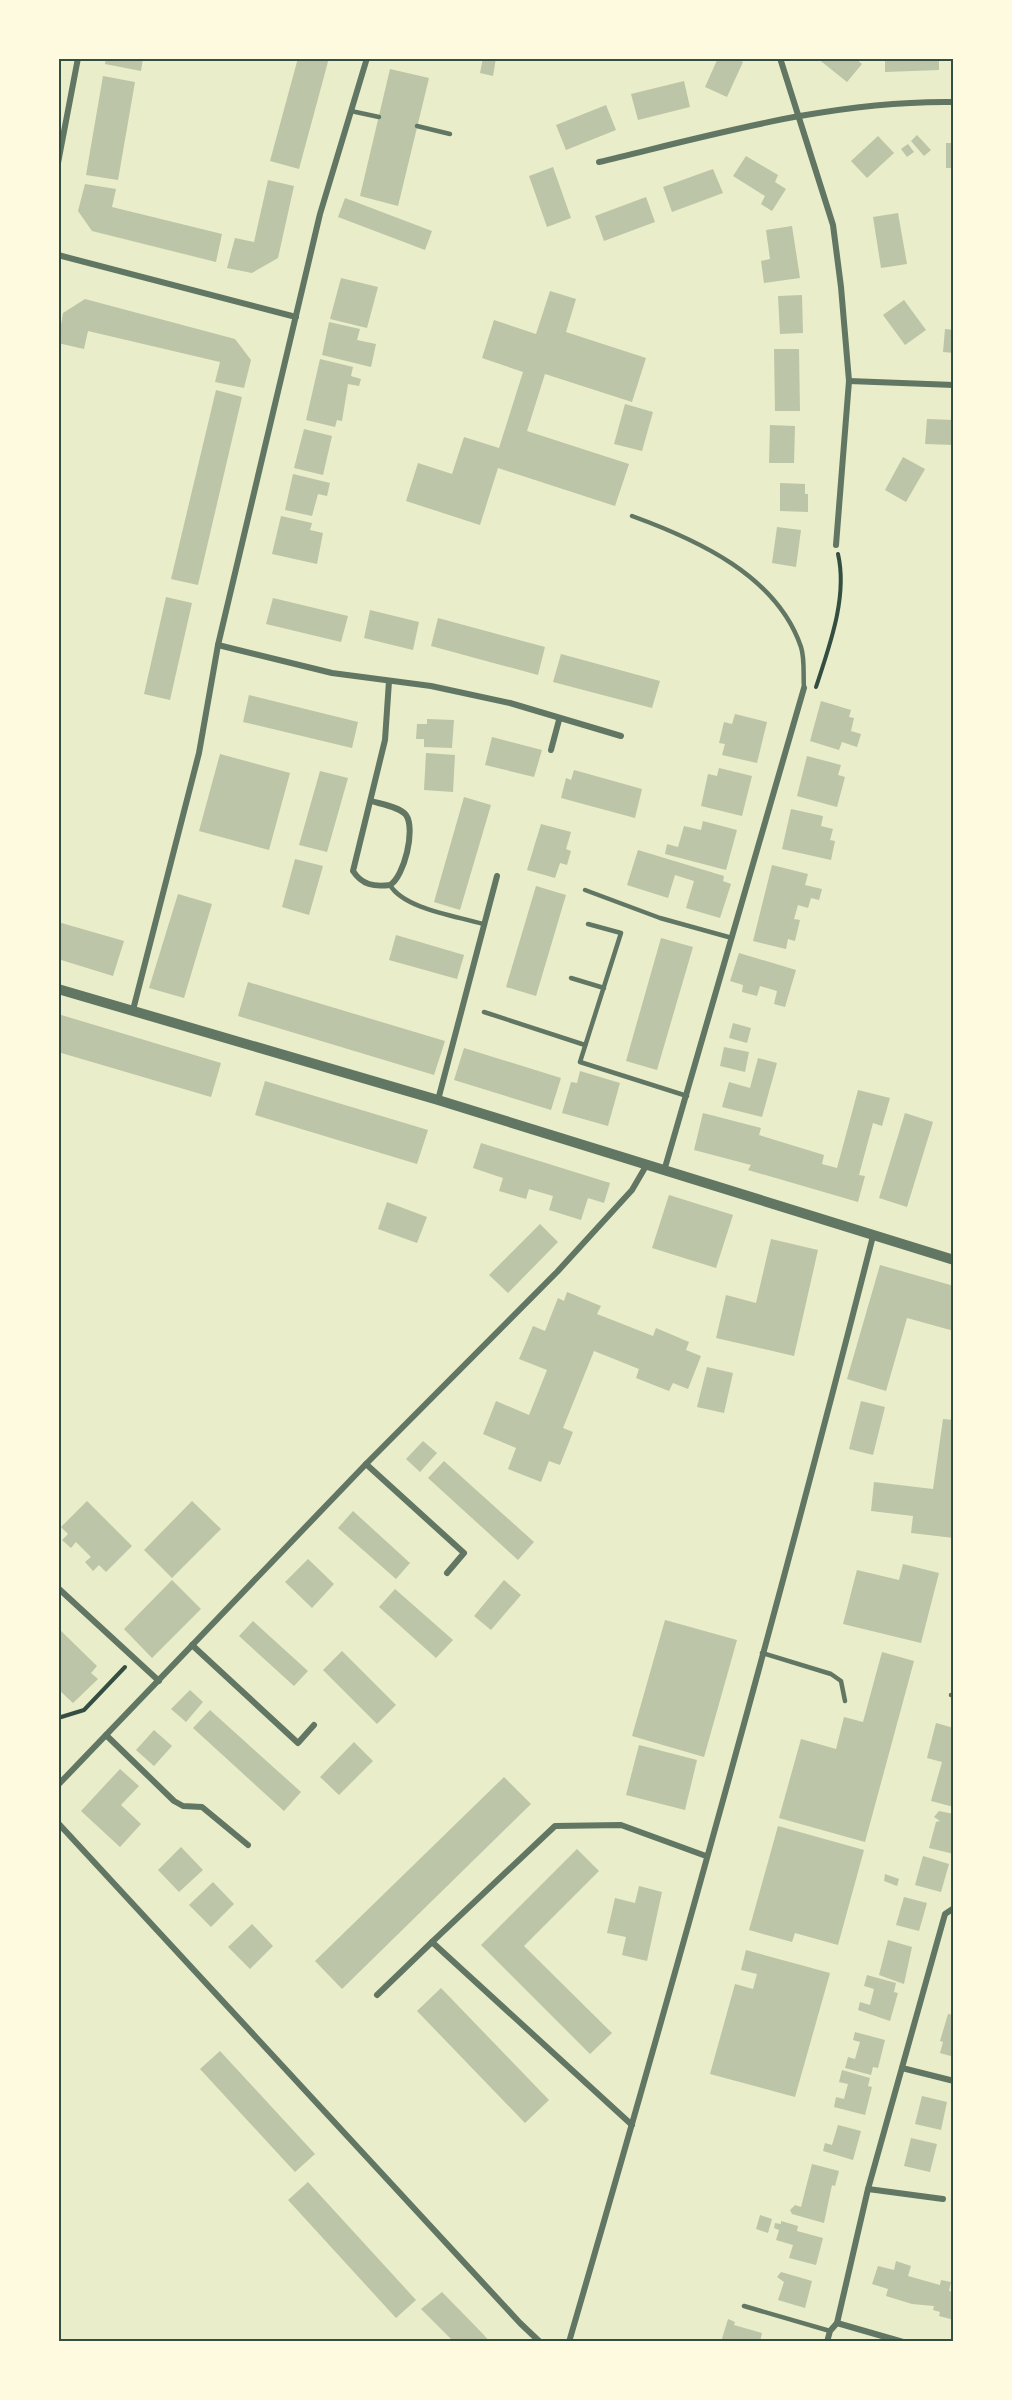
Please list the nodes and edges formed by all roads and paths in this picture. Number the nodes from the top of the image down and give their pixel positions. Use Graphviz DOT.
graph roads {
  1 [pos="78,58"];
  2 [pos="367,58"];
  3 [pos="780,58"];
  4 [pos="954,102"];
  5 [pos="351,111"];
  6 [pos="800,115"];
  7 [pos="379,117"];
  8 [pos="417,126"];
  9 [pos="62,128"];
  10 [pos="450,134"];
  11 [pos="599,162"];
  12 [pos="58,163"];
  13 [pos="58,255"];
  14 [pos="296,317"];
  15 [pos="849,381"];
  16 [pos="954,385"];
  17 [pos="632,516"];
  18 [pos="836,545"];
  19 [pos="219,645"];
  20 [pos="389,681"];
  21 [pos="804,688"];
  22 [pos="559,720"];
  23 [pos="621,736"];
  24 [pos="551,750"];
  25 [pos="371,801"];
  26 [pos="497,876"];
  27 [pos="390,885"];
  28 [pos="585,890"];
  29 [pos="483,924"];
  30 [pos="588,924"];
  31 [pos="732,938"];
  32 [pos="571,978"];
  33 [pos="603,988"];
  34 [pos="58,989"];
  35 [pos="133,1010"];
  36 [pos="484,1012"];
  37 [pos="585,1045"];
  38 [pos="687,1096"];
  39 [pos="438,1100"];
  40 [pos="646,1166"];
  41 [pos="664,1171"];
  42 [pos="873,1236"];
  43 [pos="954,1260"];
  44 [pos="366,1464"];
  45 [pos="447,1573"];
  46 [pos="58,1588"];
  47 [pos="192,1645"];
  48 [pos="762,1653"];
  49 [pos="134,1658"];
  50 [pos="159,1681"];
  51 [pos="845,1701"];
  52 [pos="58,1718"];
  53 [pos="314,1725"];
  54 [pos="106,1735"];
  55 [pos="58,1785"];
  56 [pos="58,1823"];
  57 [pos="248,1845"];
  58 [pos="706,1856"];
  59 [pos="954,1908"];
  60 [pos="432,1942"];
  61 [pos="377,1995"];
  62 [pos="902,2068"];
  63 [pos="954,2081"];
  64 [pos="632,2125"];
  65 [pos="868,2189"];
  66 [pos="943,2199"];
  67 [pos="744,2306"];
  68 [pos="837,2323"];
  69 [pos="830,2331"];
  70 [pos="540,2342"];
  71 [pos="569,2342"];
  72 [pos="827,2342"];
  73 [pos="903,2342"];
  1 -- 9 [label="street"];
  2 -- 5 [label="street"];
  3 -- 6 [label="street"];
  4 -- 6 [label="street"];
  5 -- 7 [label="lane"];
  5 -- 14 [label="street"];
  6 -- 11 [label="street"];
  6 -- 15 [label="street"];
  8 -- 10 [label="lane"];
  9 -- 12 [label="street"];
  13 -- 14 [label="street"];
  14 -- 19 [label="street"];
  15 -- 16 [label="street"];
  15 -- 18 [label="street"];
  17 -- 21 [label="lane"];
  18 -- 21 [label="path"];
  19 -- 20 [label="street"];
  19 -- 35 [label="street"];
  20 -- 22 [label="street"];
  20 -- 25 [label="street"];
  21 -- 31 [label="street"];
  22 -- 23 [label="street"];
  22 -- 24 [label="street"];
  25 -- 27 [label="street"];
  25 -- 27 [label="street"];
  26 -- 29 [label="street"];
  27 -- 29 [label="lane"];
  28 -- 31 [label="lane"];
  29 -- 39 [label="street"];
  30 -- 33 [label="lane"];
  31 -- 38 [label="street"];
  32 -- 33 [label="lane"];
  33 -- 37 [label="lane"];
  34 -- 35 [label="street"];
  35 -- 39 [label="street"];
  36 -- 37 [label="lane"];
  37 -- 38 [label="lane"];
  38 -- 41 [label="street"];
  39 -- 40 [label="street"];
  40 -- 41 [label="street"];
  40 -- 44 [label="street"];
  41 -- 42 [label="street"];
  42 -- 43 [label="street"];
  42 -- 48 [label="street"];
  44 -- 45 [label="street"];
  44 -- 47 [label="street"];
  46 -- 49 [label="street"];
  47 -- 50 [label="street"];
  47 -- 53 [label="street"];
  48 -- 51 [label="lane"];
  48 -- 58 [label="street"];
  49 -- 50 [label="street"];
  49 -- 52 [label="path"];
  50 -- 54 [label="street"];
  54 -- 55 [label="street"];
  54 -- 57 [label="street"];
  56 -- 70 [label="street"];
  58 -- 60 [label="street"];
  58 -- 64 [label="street"];
  59 -- 62 [label="street"];
  60 -- 61 [label="street"];
  60 -- 64 [label="street"];
  62 -- 63 [label="street"];
  62 -- 65 [label="street"];
  64 -- 71 [label="street"];
  65 -- 66 [label="street"];
  65 -- 68 [label="street"];
  67 -- 69 [label="lane"];
  68 -- 69 [label="street"];
  68 -- 73 [label="street"];
  69 -- 72 [label="street"];
}
